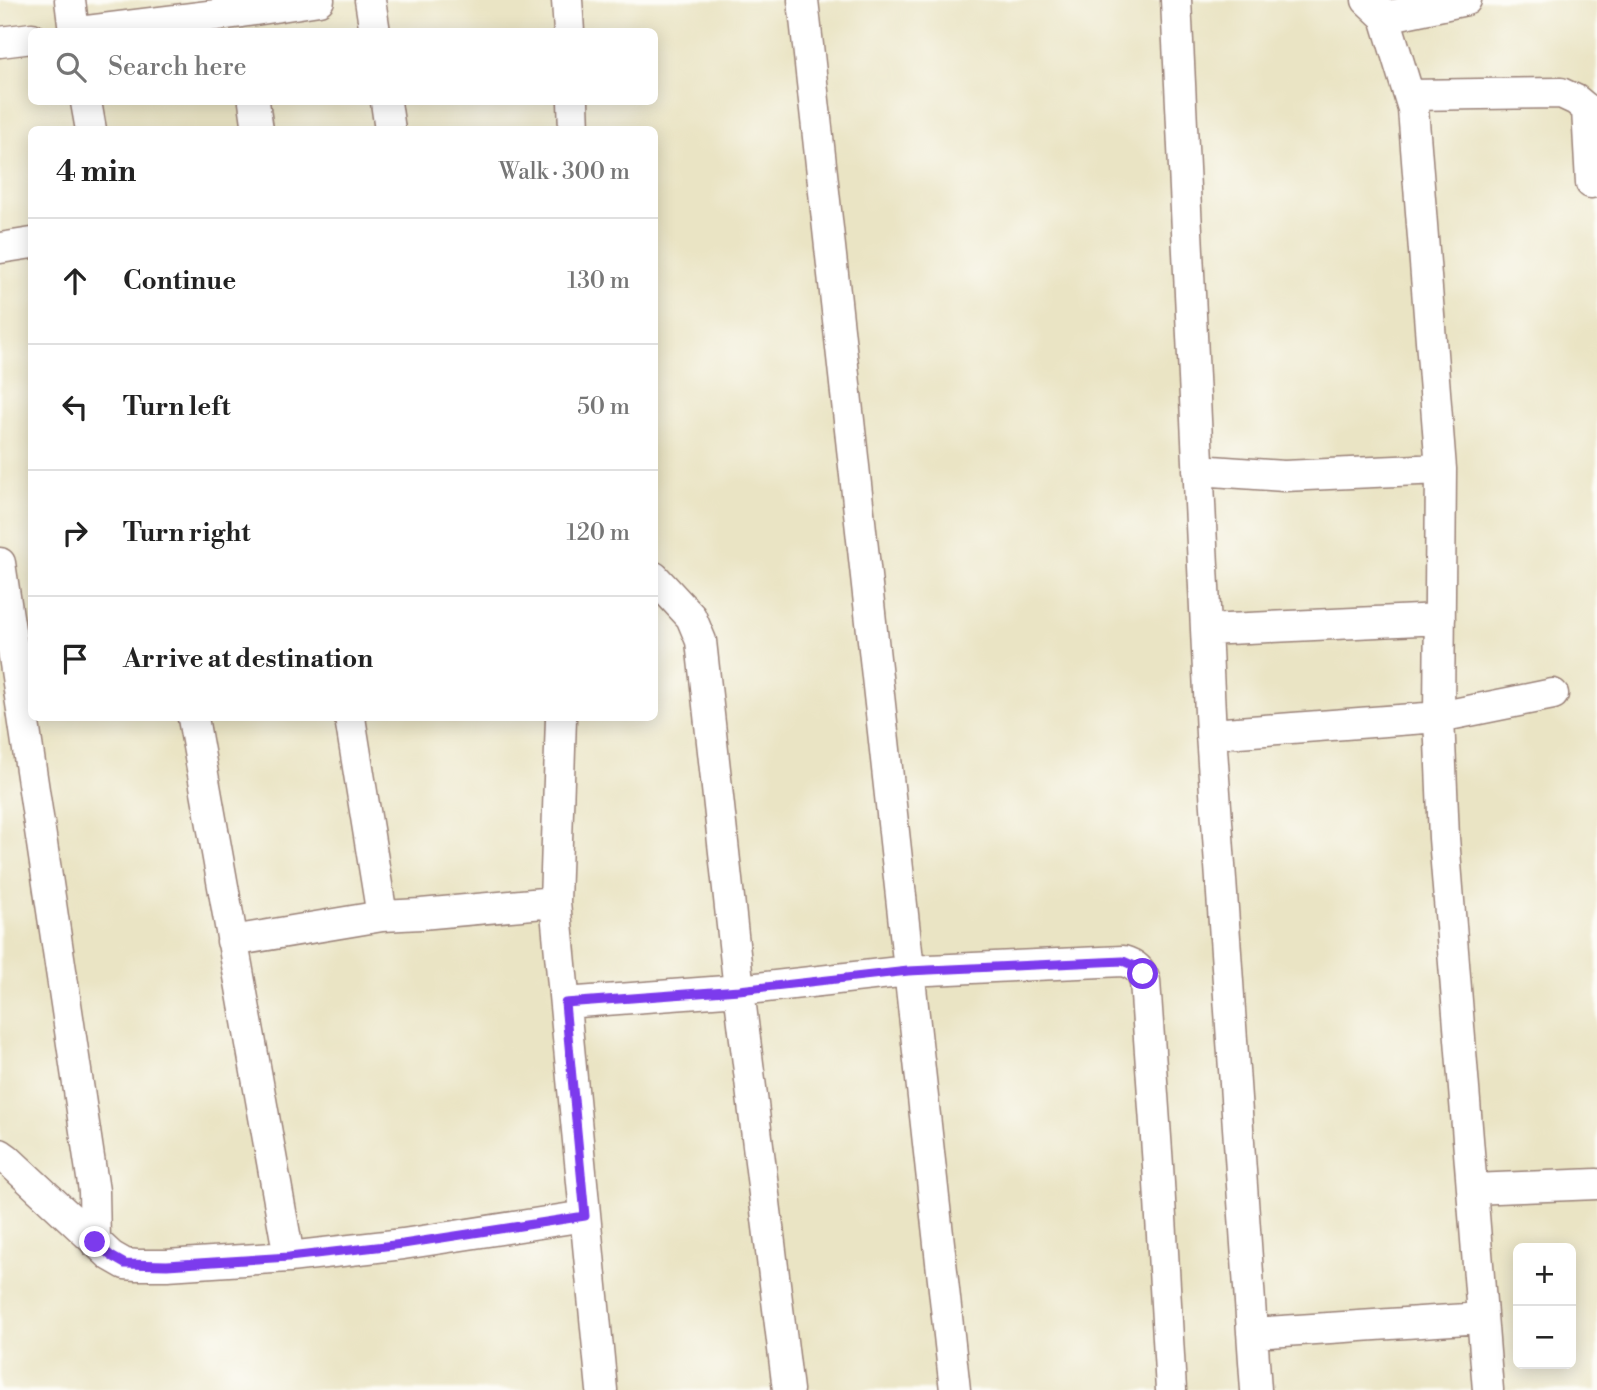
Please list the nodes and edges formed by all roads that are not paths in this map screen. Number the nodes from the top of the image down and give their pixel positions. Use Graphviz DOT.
graph roads {
  1 [pos="70,0"];
  2 [pos="319,0"];
  3 [pos="370,0"];
  4 [pos="567,0"];
  5 [pos="803,0"];
  6 [pos="1176,0"];
  7 [pos="1466,0"];
  8 [pos="1376,8"];
  9 [pos="242,22"];
  10 [pos="76,28"];
  11 [pos="143,28"];
  12 [pos="374,28"];
  13 [pos="569,28"];
  14 [pos="28,38"];
  15 [pos="0,42"];
  16 [pos="1409,95"];
  17 [pos="87,105"];
  18 [pos="254,105"];
  19 [pos="386,105"];
  20 [pos="573,105"];
  21 [pos="90,126"];
  22 [pos="257,126"];
  23 [pos="389,126"];
  24 [pos="574,126"];
  25 [pos="1591,183"];
  26 [pos="28,244"];
  27 [pos="0,247"];
  28 [pos="1441,469"];
  29 [pos="1198,470"];
  30 [pos="0,563"];
  31 [pos="658,582"];
  32 [pos="1440,619"];
  33 [pos="1206,630"];
  34 [pos="1553,694"];
  35 [pos="1439,717"];
  36 [pos="194,721"];
  37 [pos="350,721"];
  38 [pos="561,721"];
  39 [pos="1211,734"];
  40 [pos="555,902"];
  41 [pos="382,916"];
  42 [pos="232,941"];
  43 [pos="908,971"];
  44 [pos="739,990"];
  45 [pos="565,1003"];
  46 [pos="0,1154"];
  47 [pos="1597,1184"];
  48 [pos="1472,1189"];
  49 [pos="585,1216"];
  50 [pos="95,1242"];
  51 [pos="289,1257"];
  52 [pos="1482,1318"];
  53 [pos="1252,1333"];
  54 [pos="602,1390"];
  55 [pos="788,1390"];
  56 [pos="955,1390"];
  57 [pos="1171,1390"];
  58 [pos="1256,1390"];
  59 [pos="1488,1390"];
  1 -- 10 [label="street"];
  2 -- 9 [label="street"];
  3 -- 12 [label="street"];
  4 -- 13 [label="street"];
  5 -- 43 [label="street"];
  6 -- 29 [label="street"];
  7 -- 8 [label="street"];
  8 -- 16 [label="street"];
  9 -- 11 [label="street"];
  14 -- 15 [label="street"];
  16 -- 25 [label="street"];
  16 -- 28 [label="street"];
  17 -- 21 [label="street"];
  18 -- 22 [label="street"];
  19 -- 23 [label="street"];
  20 -- 24 [label="street"];
  26 -- 27 [label="street"];
  28 -- 29 [label="street"];
  28 -- 32 [label="street"];
  29 -- 33 [label="street"];
  30 -- 50 [label="street"];
  31 -- 44 [label="street"];
  32 -- 33 [label="street"];
  32 -- 35 [label="street"];
  33 -- 39 [label="street"];
  34 -- 35 [label="street"];
  35 -- 39 [label="street"];
  35 -- 48 [label="street"];
  36 -- 42 [label="street"];
  37 -- 41 [label="street"];
  38 -- 40 [label="street"];
  39 -- 53 [label="street"];
  40 -- 41 [label="street"];
  40 -- 45 [label="street"];
  41 -- 42 [label="street"];
  42 -- 51 [label="street"];
  43 -- 44 [label="street"];
  43 -- 56 [label="street"];
  43 -- 57 [label="street"];
  44 -- 45 [label="street"];
  44 -- 55 [label="street"];
  45 -- 49 [label="street"];
  46 -- 50 [label="street"];
  47 -- 48 [label="street"];
  48 -- 52 [label="street"];
  49 -- 51 [label="street"];
  49 -- 54 [label="street"];
  50 -- 51 [label="street"];
  52 -- 53 [label="street"];
  52 -- 59 [label="street"];
  53 -- 58 [label="street"];
}
